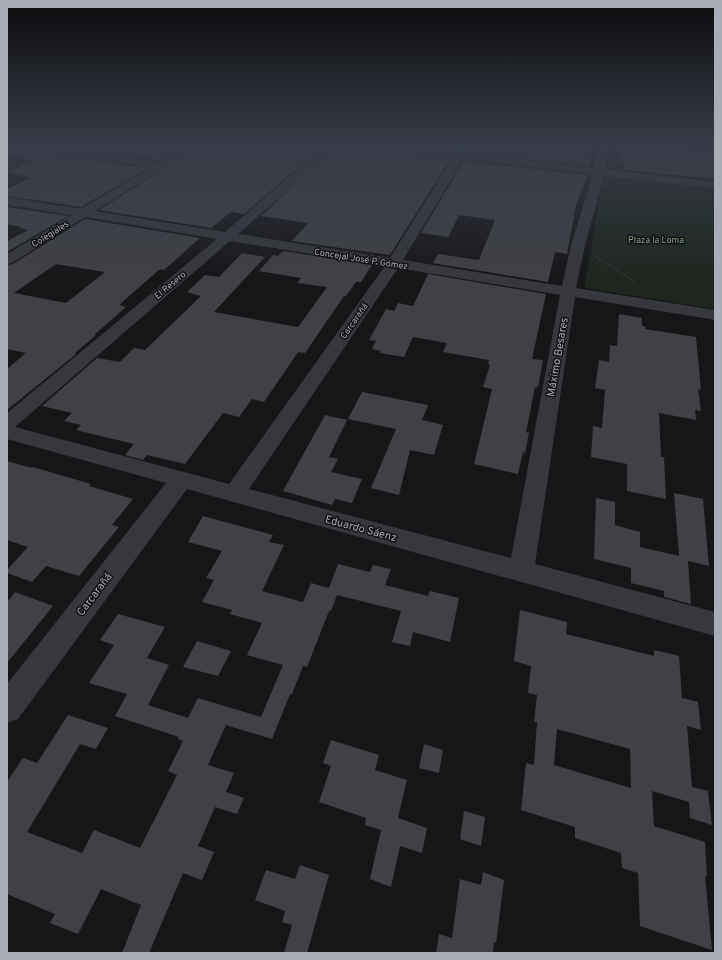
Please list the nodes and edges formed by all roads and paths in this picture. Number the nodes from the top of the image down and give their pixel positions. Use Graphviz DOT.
graph roads {
  1 [pos="122,190"];
  2 [pos="280,190"];
  3 [pos="439,190"];
  4 [pos="594,190"];
  5 [pos="7,202"];
  6 [pos="82,214"];
  7 [pos="226,237"];
  8 [pos="578,245"];
  9 [pos="7,260"];
  10 [pos="394,264"];
  11 [pos="568,291"];
  12 [pos="656,306"];
  13 [pos="715,315"];
  14 [pos="7,424"];
  15 [pos="7,432"];
  16 [pos="182,480"];
  17 [pos="234,493"];
  18 [pos="521,572"];
  19 [pos="715,624"];
  20 [pos="7,708"];
  1 -- 6 [label="street, Colegiales"];
  2 -- 7 [label="street, El Resero"];
  3 -- 10 [label="street, Carcarañá"];
  4 -- 8 [label="street, Máximo Besares"];
  5 -- 6 [label="street, Concejal José P. Gómez"];
  6 -- 7 [label="street, Concejal José P. Gómez"];
  6 -- 9 [label="street, Colegiales"];
  7 -- 10 [label="street, Concejal José P. Gómez"];
  7 -- 14 [label="street, El Resero"];
  8 -- 11 [label="street, Máximo Besares"];
  8 -- 12 [label="path"];
  10 -- 11 [label="street, Concejal José P. Gómez"];
  10 -- 17 [label="street, Carcarañá"];
  11 -- 12 [label="street, Concejal José P. Gómez"];
  11 -- 18 [label="street, Máximo Besares"];
  12 -- 13 [label="street, Concejal José P. Gómez"];
  15 -- 16 [label="street, Eduardo Sáenz"];
  16 -- 17 [label="street, Eduardo Sáenz"];
  16 -- 20 [label="street, Carcarañá"];
  17 -- 18 [label="street, Eduardo Sáenz"];
  18 -- 19 [label="street, Eduardo Sáenz"];
}
